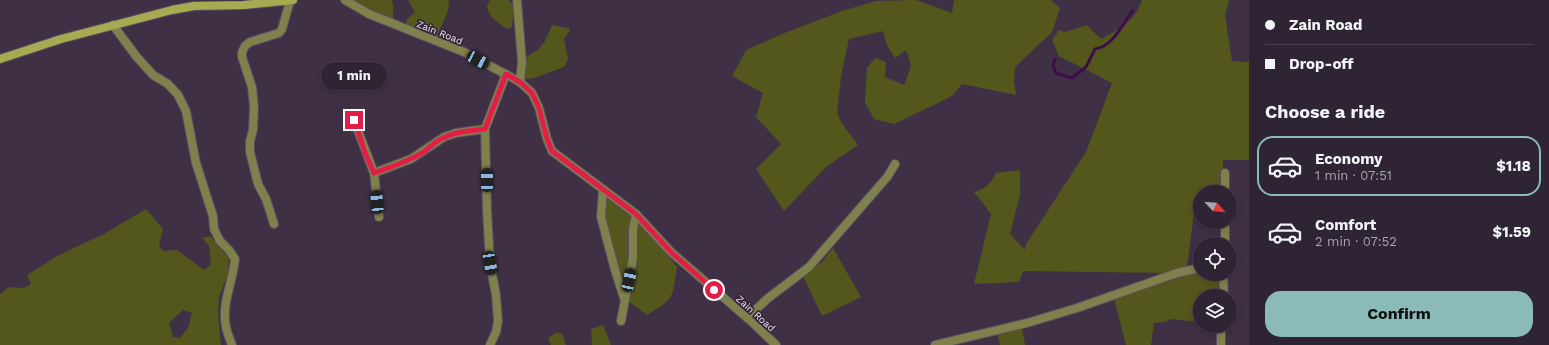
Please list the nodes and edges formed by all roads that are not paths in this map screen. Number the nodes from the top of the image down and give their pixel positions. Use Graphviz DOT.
graph roads {
  1 [pos="291,0"];
  2 [pos="345,0"];
  3 [pos="517,0"];
  4 [pos="114,26"];
  5 [pos="0,59"];
  6 [pos="506,74"];
  7 [pos="520,82"];
  8 [pos="354,120"];
  9 [pos="485,129"];
  10 [pos="895,164"];
  11 [pos="374,173"];
  12 [pos="1225,173"];
  13 [pos="1225,185"];
  14 [pos="602,189"];
  15 [pos="636,214"];
  16 [pos="379,217"];
  17 [pos="274,224"];
  18 [pos="1193,269"];
  19 [pos="624,298"];
  20 [pos="747,318"];
  21 [pos="621,321"];
  22 [pos="1221,333"];
  23 [pos="232,345"];
  24 [pos="490,345"];
  25 [pos="776,345"];
  26 [pos="936,345"];
  27 [pos="1221,345"];
  1 -- 4 [label="main road"];
  1 -- 17 [label="street"];
  2 -- 6 [label="street, Zain Road"];
  3 -- 7 [label="street"];
  4 -- 5 [label="main road"];
  4 -- 23 [label="street"];
  6 -- 7 [label="street, Zain Road"];
  6 -- 9 [label="street"];
  7 -- 14 [label="street, Zain Road"];
  8 -- 11 [label="street"];
  9 -- 11 [label="street"];
  9 -- 24 [label="street"];
  10 -- 20 [label="street"];
  11 -- 16 [label="street"];
  12 -- 13 [label="street"];
  14 -- 15 [label="street, Zain Road"];
  14 -- 19 [label="street"];
  15 -- 19 [label="street"];
  15 -- 20 [label="street, Zain Road"];
  18 -- 26 [label="street"];
  19 -- 21 [label="street"];
  20 -- 25 [label="street, Zain Road"];
  22 -- 27 [label="street"];
}
